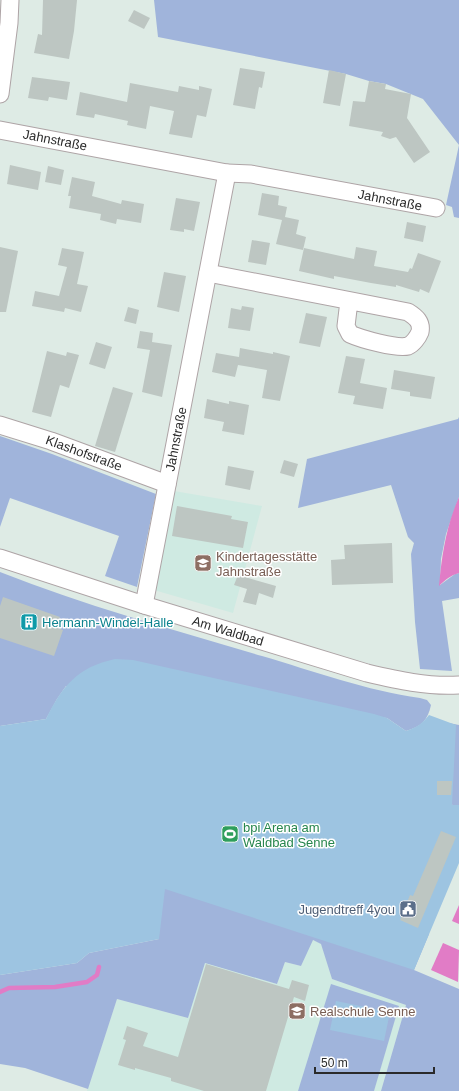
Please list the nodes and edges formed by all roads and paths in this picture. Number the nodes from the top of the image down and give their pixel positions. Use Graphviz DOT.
graph roads {
  1 [pos="10,0"];
  2 [pos="0,94"];
  3 [pos="0,130"];
  4 [pos="227,173"];
  5 [pos="436,208"];
  6 [pos="208,273"];
  7 [pos="349,301"];
  8 [pos="0,425"];
  9 [pos="168,484"];
  10 [pos="0,558"];
  11 [pos="144,605"];
  12 [pos="459,685"];
  1 -- 2 [label="street"];
  3 -- 4 [label="street, Jahnstraße"];
  4 -- 5 [label="street, Jahnstraße"];
  4 -- 6 [label="street, Jahnstraße"];
  6 -- 7 [label="street"];
  6 -- 9 [label="street, Jahnstraße"];
  8 -- 9 [label="street, Klashofstraße"];
  9 -- 11 [label="street, Jahnstraße"];
  10 -- 11 [label="street, Am Waldbad"];
  11 -- 12 [label="street, Am Waldbad"];
}
